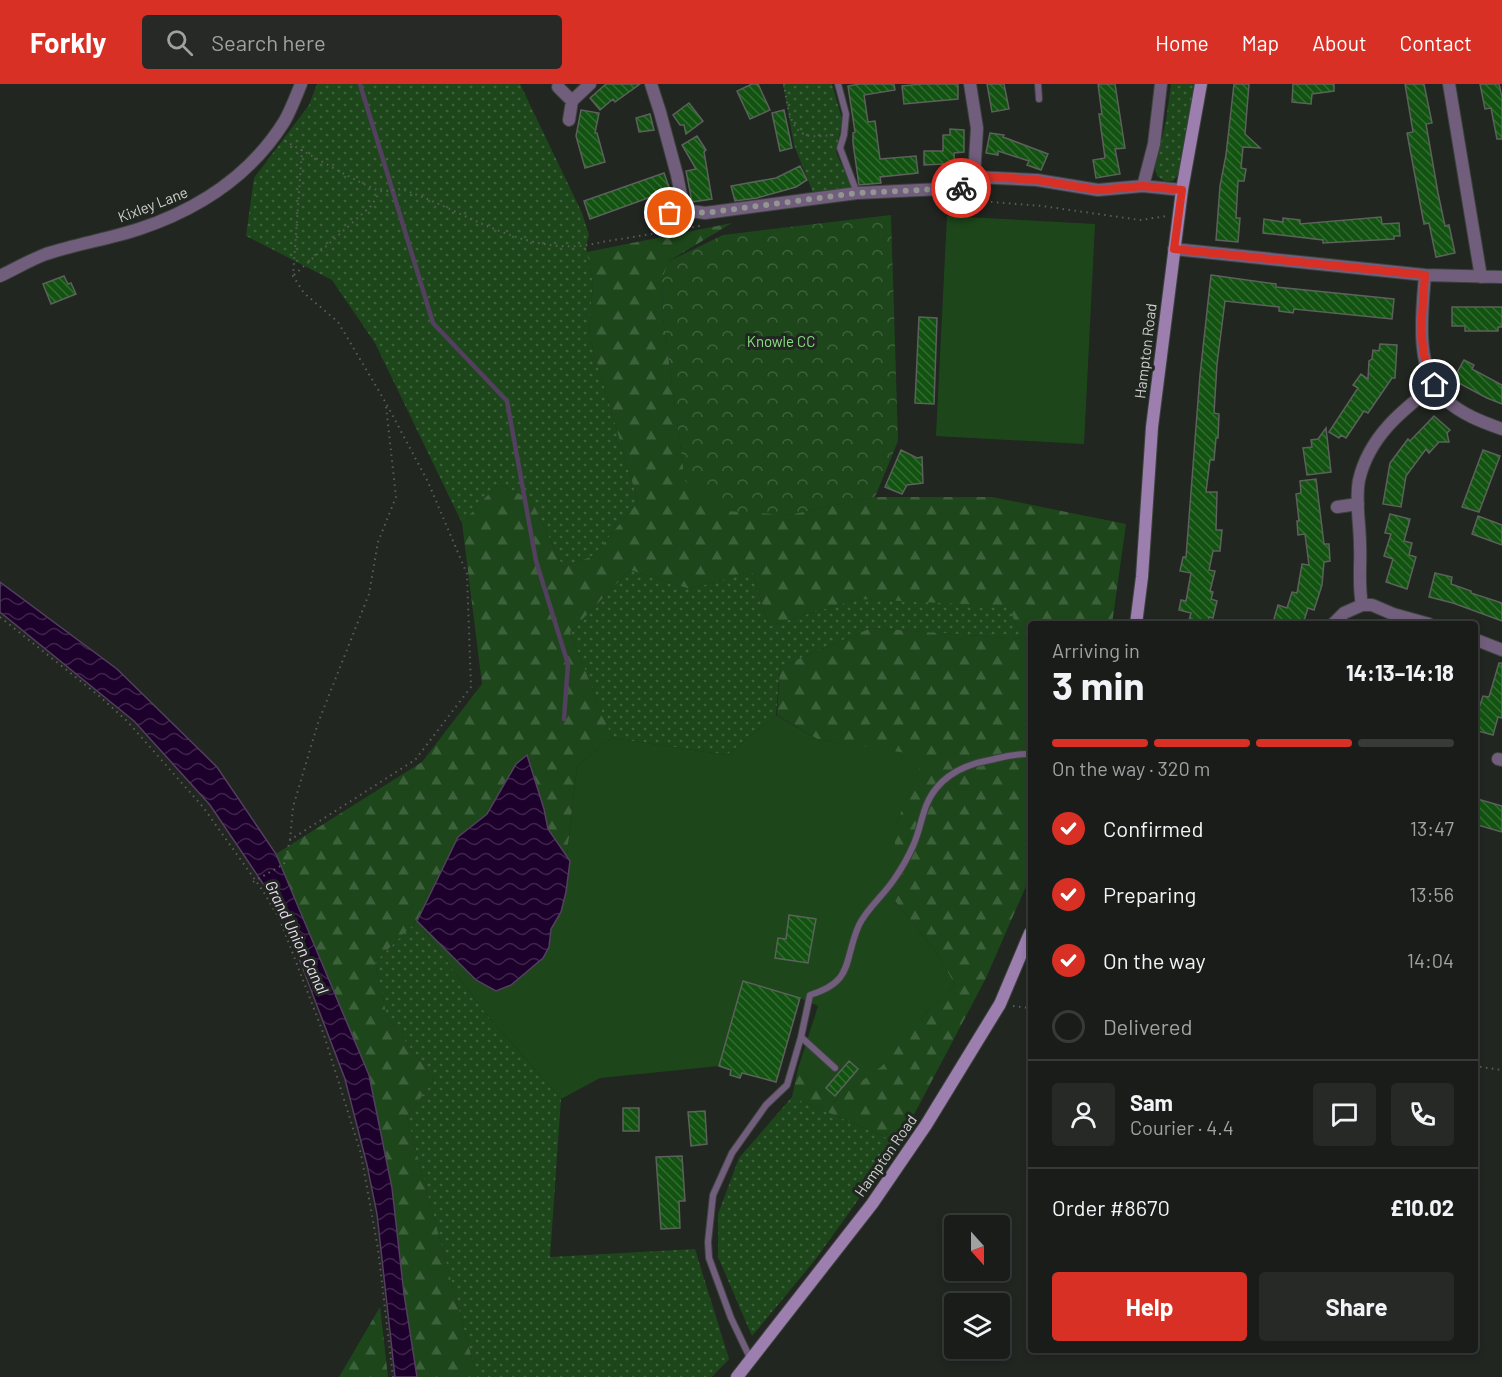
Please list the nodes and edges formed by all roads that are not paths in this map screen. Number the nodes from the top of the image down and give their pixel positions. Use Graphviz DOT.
graph roads {
  1 [pos="301,84"];
  2 [pos="590,84"];
  3 [pos="651,84"];
  4 [pos="838,84"];
  5 [pos="970,84"];
  6 [pos="1038,84"];
  7 [pos="1161,84"];
  8 [pos="1201,84"];
  9 [pos="1449,84"];
  10 [pos="558,87"];
  11 [pos="1040,99"];
  12 [pos="572,101"];
  13 [pos="569,120"];
  14 [pos="974,177"];
  15 [pos="1143,186"];
  16 [pos="1182,190"];
  17 [pos="857,193"];
  18 [pos="684,210"];
  19 [pos="656,215"];
  20 [pos="1174,249"];
  21 [pos="1425,275"];
  22 [pos="0,276"];
  23 [pos="1481,277"];
  24 [pos="1502,277"];
  25 [pos="1435,385"];
  26 [pos="1502,429"];
  27 [pos="1358,504"];
  28 [pos="1337,507"];
  29 [pos="1362,605"];
  30 [pos="1136,621"];
  31 [pos="1335,621"];
  32 [pos="1418,621"];
  33 [pos="1478,641"];
  34 [pos="1502,650"];
  35 [pos="1028,754"];
  36 [pos="1028,938"];
  37 [pos="801,1037"];
  38 [pos="835,1068"];
  39 [pos="751,1361"];
  40 [pos="737,1377"];
  1 -- 22 [label="street, Kixley Lane"];
  2 -- 12 [label="street"];
  3 -- 18 [label="street"];
  4 -- 17 [label="lane"];
  5 -- 14 [label="street"];
  6 -- 11 [label="lane"];
  7 -- 15 [label="street"];
  8 -- 16 [label="street, Hampton Road"];
  9 -- 23 [label="street"];
  10 -- 12 [label="street"];
  12 -- 13 [label="street"];
  14 -- 15 [label="street"];
  14 -- 17 [label="street"];
  15 -- 16 [label="street"];
  16 -- 20 [label="street, Hampton Road"];
  17 -- 18 [label="street"];
  18 -- 19 [label="street"];
  20 -- 21 [label="street"];
  20 -- 30 [label="street, Hampton Road"];
  21 -- 23 [label="street"];
  21 -- 25 [label="street"];
  23 -- 24 [label="street"];
  25 -- 26 [label="street"];
  25 -- 27 [label="street"];
  27 -- 28 [label="street"];
  27 -- 29 [label="street"];
  29 -- 31 [label="street"];
  29 -- 32 [label="street"];
  33 -- 34 [label="street"];
  35 -- 37 [label="lane"];
  36 -- 39 [label="street, Hampton Road"];
  37 -- 38 [label="lane"];
  37 -- 39 [label="lane"];
  39 -- 40 [label="street, Hampton Road"];
}
